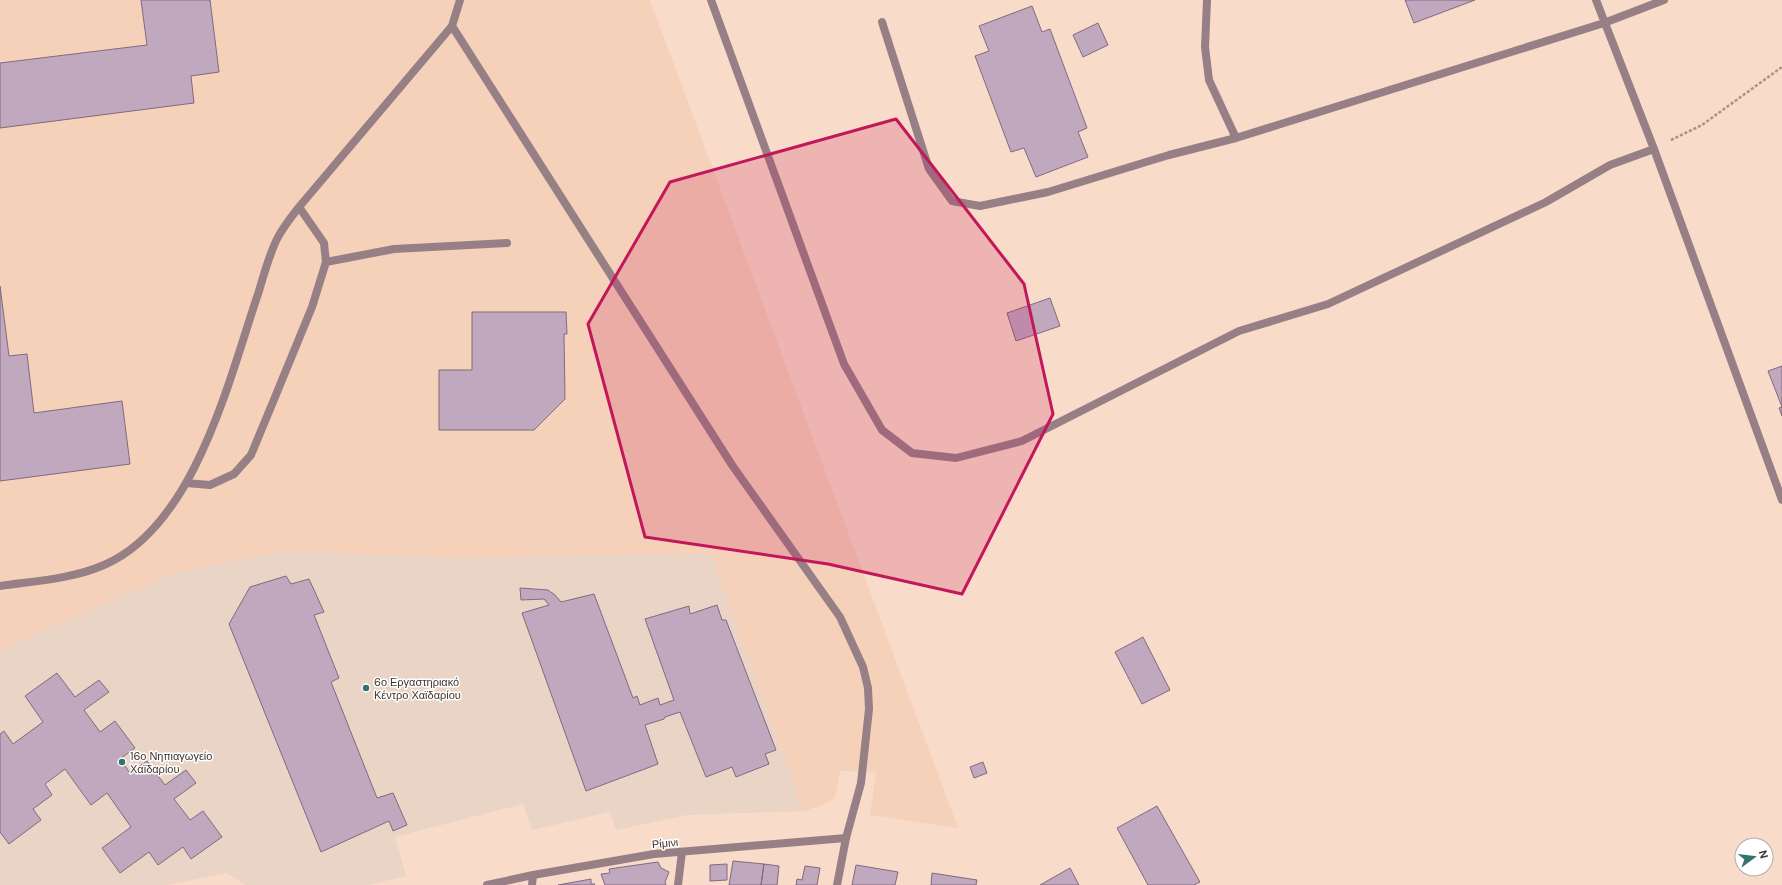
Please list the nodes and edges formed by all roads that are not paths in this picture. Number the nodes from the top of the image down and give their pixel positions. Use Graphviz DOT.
graph roads {
  1 [pos="460,0"];
  2 [pos="711,0"];
  3 [pos="1207,0"];
  4 [pos="1596,0"];
  5 [pos="1664,0"];
  6 [pos="882,22"];
  7 [pos="1604,24"];
  8 [pos="452,26"];
  9 [pos="1236,138"];
  10 [pos="1654,148"];
  11 [pos="299,207"];
  12 [pos="507,243"];
  13 [pos="326,262"];
  14 [pos="186,483"];
  15 [pos="1782,500"];
  16 [pos="0,586"];
  17 [pos="846,838"];
  18 [pos="682,852"];
  19 [pos="533,875"];
  20 [pos="487,885"];
  21 [pos="532,885"];
  22 [pos="678,885"];
  23 [pos="838,885"];
  1 -- 8 [label="street"];
  2 -- 10 [label="street"];
  3 -- 9 [label="street"];
  4 -- 7 [label="street"];
  5 -- 7 [label="street"];
  6 -- 9 [label="street"];
  7 -- 9 [label="street"];
  7 -- 10 [label="street"];
  8 -- 11 [label="street"];
  8 -- 17 [label="street"];
  10 -- 15 [label="street"];
  11 -- 13 [label="street"];
  11 -- 14 [label="street"];
  12 -- 13 [label="street"];
  13 -- 14 [label="street"];
  14 -- 16 [label="street"];
  17 -- 18 [label="street, Ρίμινι"];
  17 -- 23 [label="street"];
  18 -- 19 [label="street, Ρίμινι"];
  18 -- 22 [label="street"];
  19 -- 20 [label="street, Ρίμινι"];
  19 -- 21 [label="street"];
}
